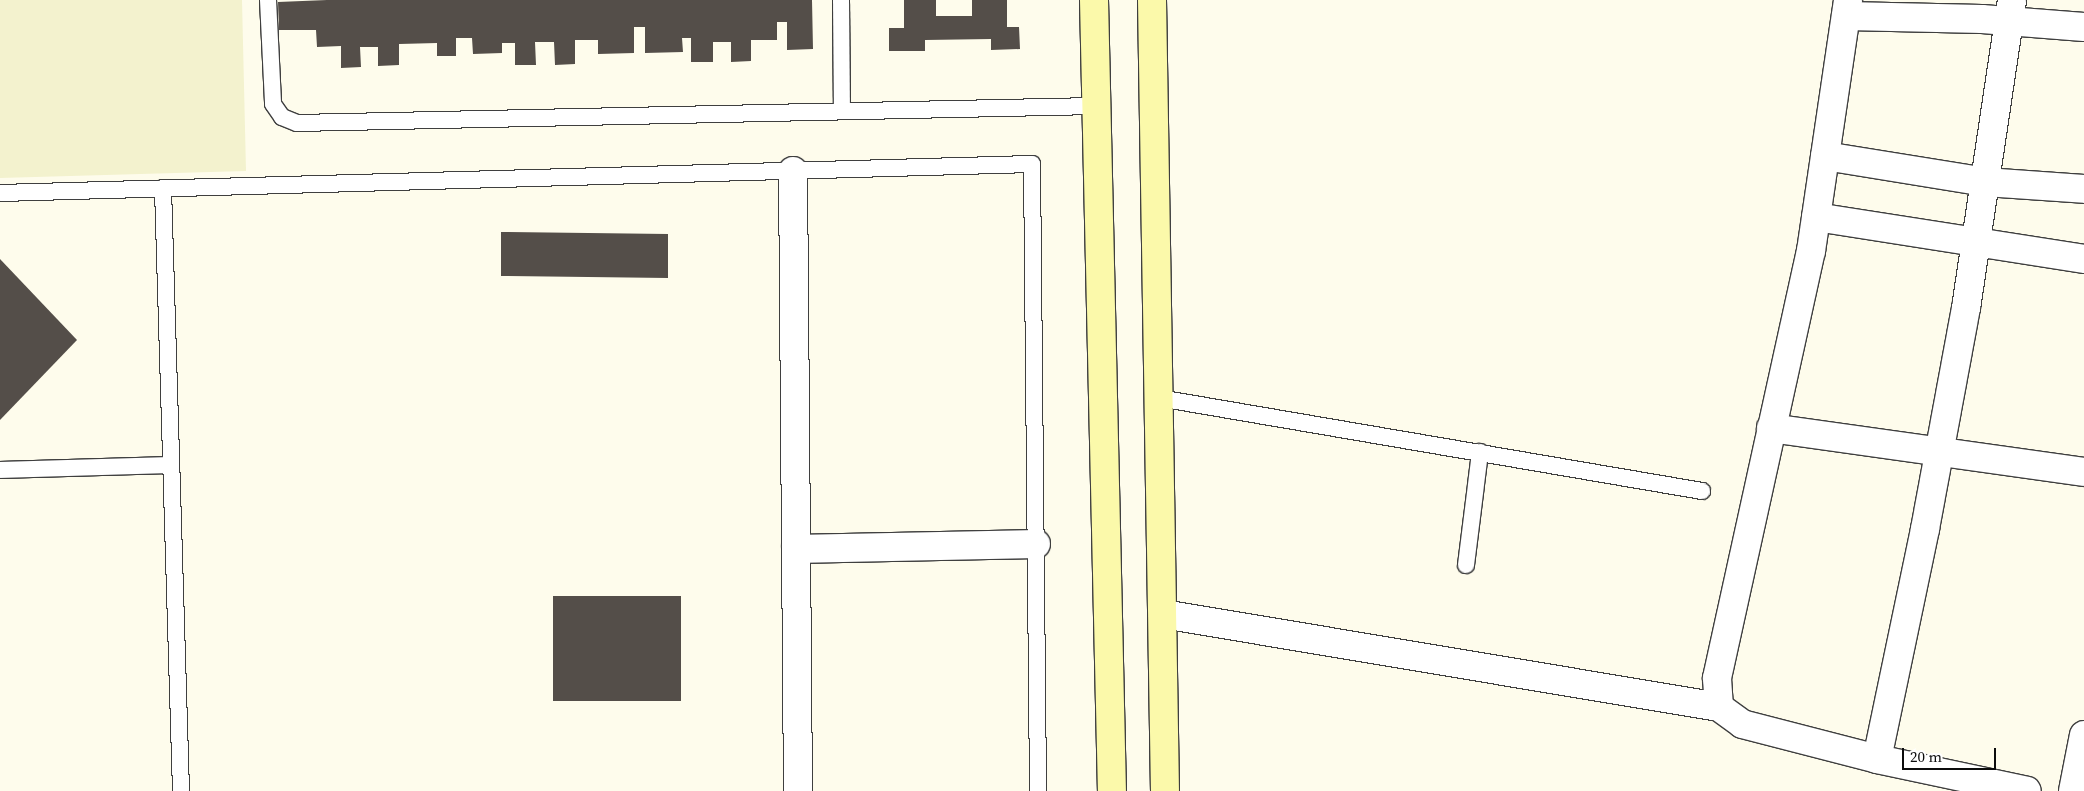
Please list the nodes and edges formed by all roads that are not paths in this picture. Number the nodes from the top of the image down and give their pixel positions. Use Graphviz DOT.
graph roads {
  1 [pos="268,0"];
  2 [pos="841,0"];
  3 [pos="1094,0"];
  4 [pos="1152,0"];
  5 [pos="1847,8"];
  6 [pos="2011,11"];
  7 [pos="2084,27"];
  8 [pos="1096,106"];
  9 [pos="842,111"];
  10 [pos="1825,156"];
  11 [pos="792,171"];
  12 [pos="1986,182"];
  13 [pos="162,188"];
  14 [pos="2084,189"];
  15 [pos="0,193"];
  16 [pos="1816,217"];
  17 [pos="1976,243"];
  18 [pos="2084,260"];
  19 [pos="1159,398"];
  20 [pos="1771,428"];
  21 [pos="1940,451"];
  22 [pos="1480,452"];
  23 [pos="171,465"];
  24 [pos="0,470"];
  25 [pos="2084,472"];
  26 [pos="1702,490"];
  27 [pos="1036,544"];
  28 [pos="796,549"];
  29 [pos="1466,565"];
  30 [pos="1162,614"];
  31 [pos="1719,707"];
  32 [pos="2084,735"];
  33 [pos="1877,759"];
  34 [pos="181,791"];
  35 [pos="798,791"];
  36 [pos="1038,791"];
  37 [pos="1112,791"];
  38 [pos="1166,791"];
  39 [pos="2027,791"];
  40 [pos="2073,791"];
  1 -- 9 [label="lane"];
  2 -- 9 [label="lane"];
  3 -- 8 [label="street"];
  4 -- 19 [label="street"];
  5 -- 6 [label="street"];
  5 -- 10 [label="street"];
  6 -- 7 [label="street"];
  6 -- 12 [label="street"];
  8 -- 9 [label="lane"];
  8 -- 37 [label="street"];
  10 -- 12 [label="street"];
  10 -- 16 [label="street"];
  11 -- 13 [label="lane"];
  11 -- 27 [label="lane"];
  11 -- 28 [label="street"];
  12 -- 14 [label="street"];
  12 -- 17 [label="street"];
  13 -- 15 [label="lane"];
  13 -- 23 [label="lane"];
  16 -- 17 [label="street"];
  16 -- 20 [label="street"];
  17 -- 18 [label="street"];
  17 -- 21 [label="street"];
  19 -- 22 [label="lane"];
  19 -- 30 [label="street"];
  20 -- 21 [label="street"];
  20 -- 31 [label="street"];
  21 -- 25 [label="street"];
  21 -- 33 [label="street"];
  22 -- 26 [label="lane"];
  22 -- 29 [label="lane"];
  23 -- 24 [label="lane"];
  23 -- 34 [label="lane"];
  27 -- 28 [label="street"];
  27 -- 36 [label="lane"];
  28 -- 35 [label="street"];
  30 -- 31 [label="street"];
  30 -- 38 [label="street"];
  31 -- 33 [label="street"];
  32 -- 40 [label="street"];
  33 -- 39 [label="street"];
}
